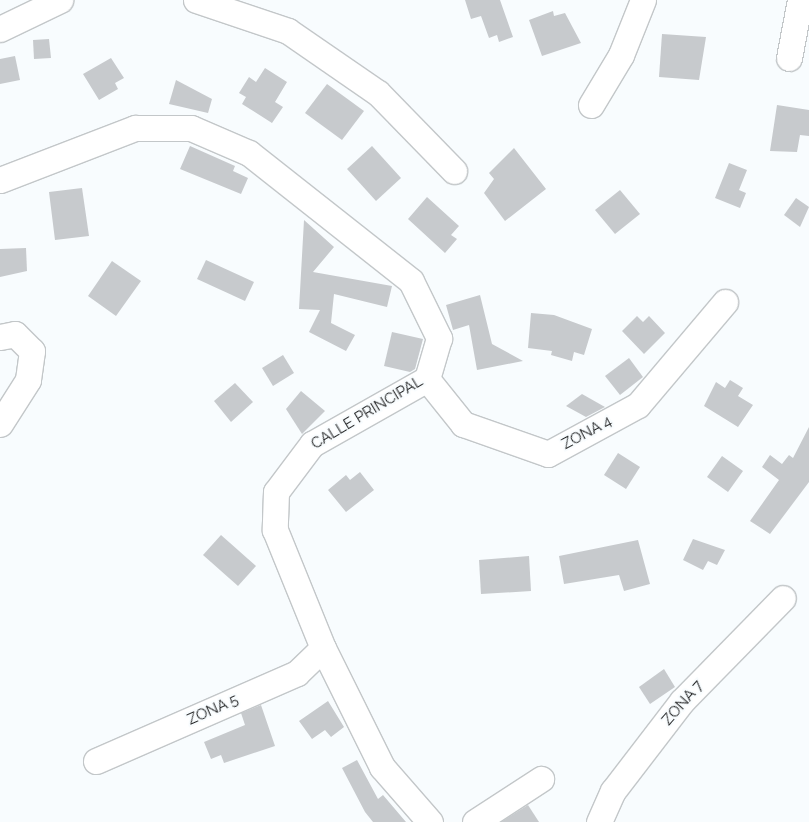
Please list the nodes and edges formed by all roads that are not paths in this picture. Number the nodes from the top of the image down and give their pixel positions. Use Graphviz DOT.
graph roads {
  1 [pos="60,0"];
  2 [pos="196,0"];
  3 [pos="643,0"];
  4 [pos="800,0"];
  5 [pos="0,29"];
  6 [pos="789,58"];
  7 [pos="591,105"];
  8 [pos="454,171"];
  9 [pos="0,180"];
  10 [pos="725,302"];
  11 [pos="0,337"];
  12 [pos="427,379"];
  13 [pos="0,424"];
  14 [pos="783,598"];
  15 [pos="324,648"];
  16 [pos="96,761"];
  17 [pos="541,780"];
  18 [pos="430,822"];
  19 [pos="474,822"];
  20 [pos="600,822"];
  1 -- 5 [label="street"];
  2 -- 8 [label="street"];
  3 -- 7 [label="street"];
  4 -- 6 [label="street"];
  9 -- 12 [label="street, CALLE PRINCIPAL"];
  10 -- 12 [label="street, ZONA 4"];
  11 -- 13 [label="street"];
  12 -- 15 [label="street, CALLE PRINCIPAL"];
  14 -- 20 [label="street, ZONA 7"];
  15 -- 16 [label="street, ZONA 5"];
  15 -- 18 [label="street, CALLE PRINCIPAL"];
  17 -- 19 [label="street"];
}
